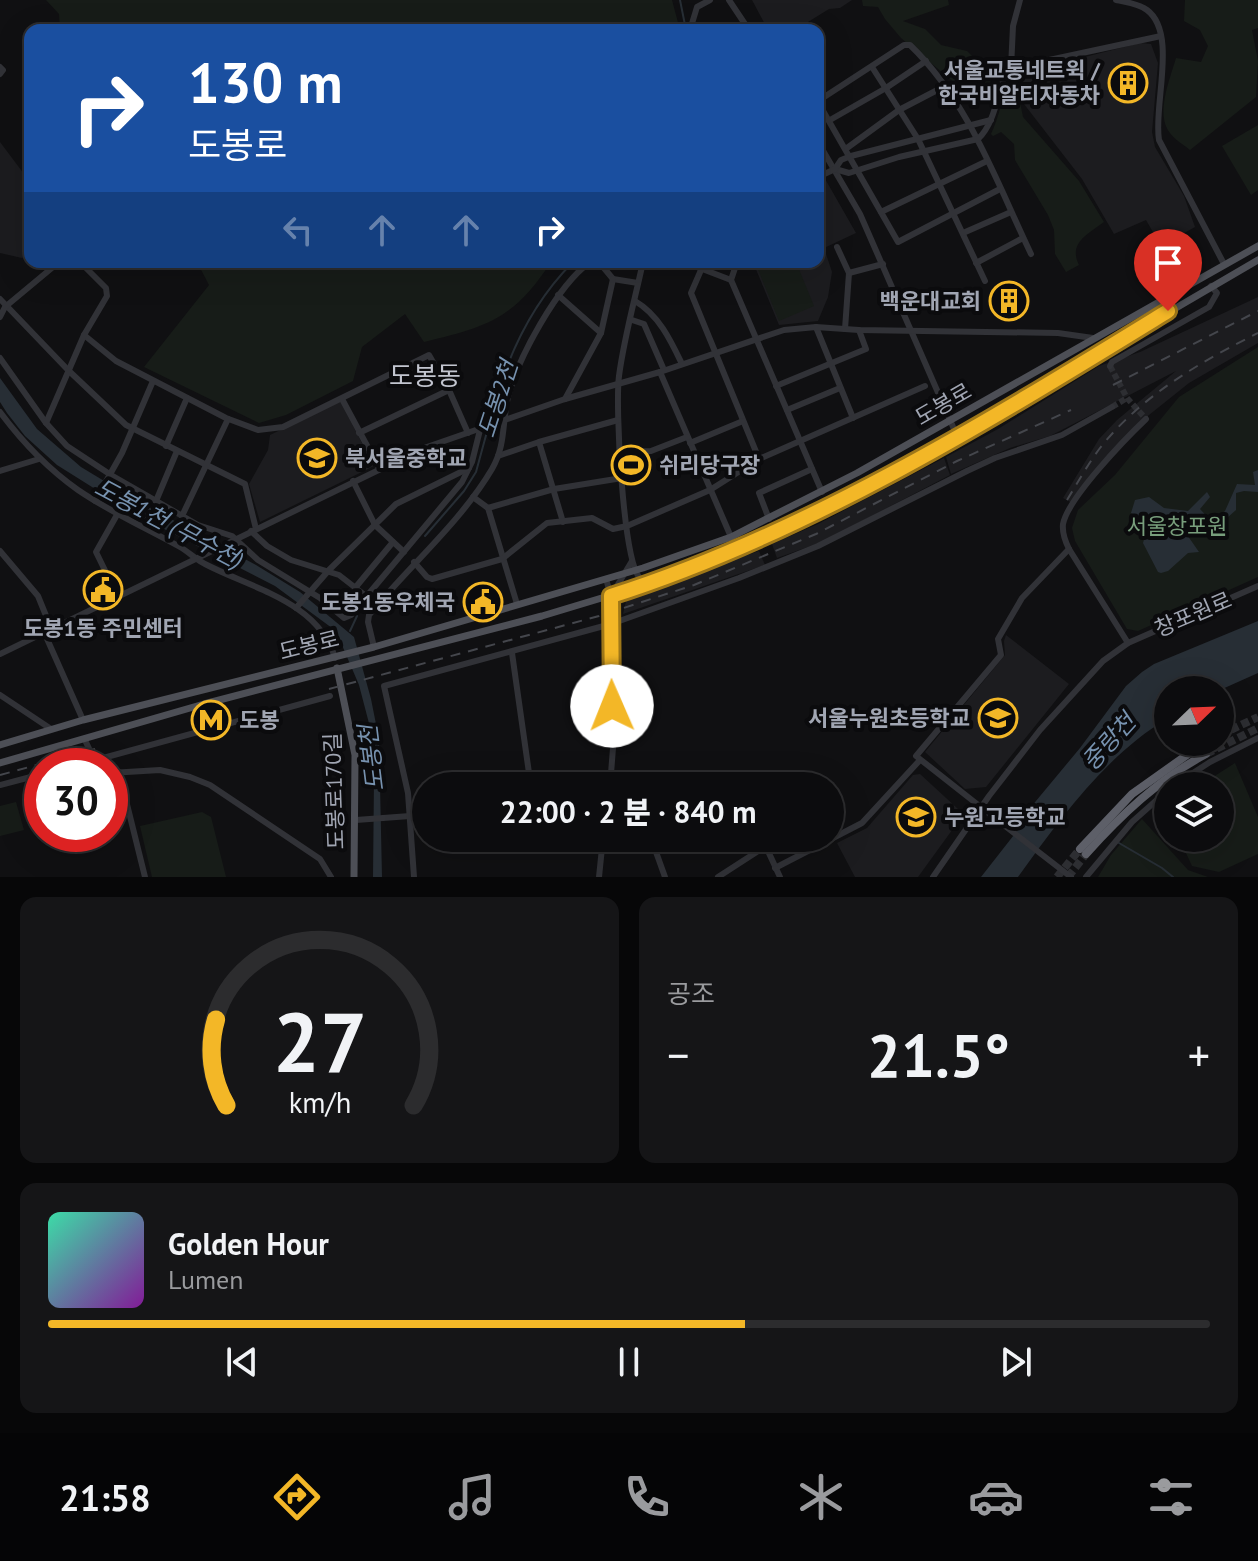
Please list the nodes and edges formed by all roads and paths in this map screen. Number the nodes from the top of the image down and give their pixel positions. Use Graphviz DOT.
graph roads {
  1 [pos="710,0"];
  2 [pos="729,0"];
  3 [pos="1020,0"];
  4 [pos="1116,0"];
  5 [pos="692,24"];
  6 [pos="745,24"];
  7 [pos="1161,36"];
  8 [pos="926,61"];
  9 [pos="872,67"];
  10 [pos="1011,68"];
  11 [pos="945,86"];
  12 [pos="886,88"];
  13 [pos="824,97"];
  14 [pos="824,110"];
  15 [pos="899,110"];
  16 [pos="830,120"];
  17 [pos="991,120"];
  18 [pos="971,125"];
  19 [pos="978,139"];
  20 [pos="921,145"];
  21 [pos="847,148"];
  22 [pos="824,152"];
  23 [pos="851,156"];
  24 [pos="987,161"];
  25 [pos="835,169"];
  26 [pos="858,169"];
  27 [pos="824,174"];
  28 [pos="939,184"];
  29 [pos="1000,189"];
  30 [pos="881,212"];
  31 [pos="953,212"];
  32 [pos="1011,212"];
  33 [pos="963,233"];
  34 [pos="1023,238"];
  35 [pos="1258,246"];
  36 [pos="837,247"];
  37 [pos="1031,254"];
  38 [pos="1258,260"];
  39 [pos="976,263"];
  40 [pos="883,264"];
  41 [pos="1224,264"];
  42 [pos="52,268"];
  43 [pos="86,268"];
  44 [pos="583,268"];
  45 [pos="604,268"];
  46 [pos="642,268"];
  47 [pos="697,268"];
  48 [pos="735,268"];
  49 [pos="701,270"];
  50 [pos="849,273"];
  51 [pos="613,279"];
  52 [pos="731,280"];
  53 [pos="985,281"];
  54 [pos="638,283"];
  55 [pos="1211,286"];
  56 [pos="558,295"];
  57 [pos="0,299"];
  58 [pos="635,301"];
  59 [pos="5,307"];
  60 [pos="0,317"];
  61 [pos="632,320"];
  62 [pos="816,327"];
  63 [pos="845,329"];
  64 [pos="911,329"];
  65 [pos="859,330"];
  66 [pos="601,333"];
  67 [pos="84,335"];
  68 [pos="1094,338"];
  69 [pos="755,340"];
  70 [pos="714,354"];
  71 [pos="0,358"];
  72 [pos="682,364"];
  73 [pos="830,365"];
  74 [pos="1110,366"];
  75 [pos="68,370"];
  76 [pos="662,371"];
  77 [pos="153,381"];
  78 [pos="619,384"];
  79 [pos="776,386"];
  80 [pos="925,386"];
  81 [pos="840,388"];
  82 [pos="449,390"];
  83 [pos="187,398"];
  84 [pos="342,399"];
  85 [pos="565,399"];
  86 [pos="1112,407"];
  87 [pos="787,410"];
  88 [pos="0,412"];
  89 [pos="853,418"];
  90 [pos="228,419"];
  91 [pos="1146,419"];
  92 [pos="618,420"];
  93 [pos="505,421"];
  94 [pos="743,421"];
  95 [pos="950,421"];
  96 [pos="46,423"];
  97 [pos="481,429"];
  98 [pos="133,430"];
  99 [pos="359,433"];
  100 [pos="468,433"];
  101 [pos="957,436"];
  102 [pos="689,440"];
  103 [pos="539,442"];
  104 [pos="801,443"];
  105 [pos="166,446"];
  106 [pos="177,451"];
  107 [pos="620,452"];
  108 [pos="498,456"];
  109 [pos="39,459"];
  110 [pos="759,459"];
  111 [pos="205,465"];
  112 [pos="379,468"];
  113 [pos="469,468"];
  114 [pos="812,469"];
  115 [pos="0,471"];
  116 [pos="110,476"];
  117 [pos="622,478"];
  118 [pos="353,481"];
  119 [pos="554,489"];
  120 [pos="710,490"];
  121 [pos="822,492"];
  122 [pos="473,497"];
  123 [pos="96,499"];
  124 [pos="156,501"];
  125 [pos="488,508"];
  126 [pos="118,513"];
  127 [pos="182,516"];
  128 [pos="769,519"];
  129 [pos="563,522"];
  130 [pos="375,525"];
  131 [pos="627,526"];
  132 [pos="254,530"];
  133 [pos="731,537"];
  134 [pos="234,540"];
  135 [pos="393,542"];
  136 [pos="1069,549"];
  137 [pos="0,551"];
  138 [pos="404,552"];
  139 [pos="200,557"];
  140 [pos="502,559"];
  141 [pos="414,562"];
  142 [pos="634,566"];
  143 [pos="329,570"];
  144 [pos="624,573"];
  145 [pos="606,579"];
  146 [pos="648,584"];
  147 [pos="1258,586"];
  148 [pos="355,588"];
  149 [pos="309,592"];
  150 [pos="117,595"];
  151 [pos="366,596"];
  152 [pos="611,596"];
  153 [pos="517,604"];
  154 [pos="297,607"];
  155 [pos="611,624"];
  156 [pos="48,630"];
  157 [pos="1128,643"];
  158 [pos="373,647"];
  159 [pos="512,653"];
  160 [pos="0,654"];
  161 [pos="339,657"];
  162 [pos="342,669"];
  163 [pos="0,695"];
  164 [pos="330,696"];
  165 [pos="83,720"];
  166 [pos="51,729"];
  167 [pos="1258,738"];
  168 [pos="85,740"];
  169 [pos="0,745"];
  170 [pos="88,748"];
  171 [pos="128,754"];
  172 [pos="1196,756"];
  173 [pos="918,758"];
  174 [pos="0,763"];
  175 [pos="128,772"];
  176 [pos="528,772"];
  177 [pos="611,772"];
  178 [pos="1194,772"];
  179 [pos="24,779"];
  180 [pos="0,785"];
  181 [pos="1154,802"];
  182 [pos="128,808"];
  183 [pos="981,808"];
  184 [pos="408,816"];
  185 [pos="361,820"];
  186 [pos="602,852"];
  187 [pos="656,852"];
  188 [pos="757,852"];
  189 [pos="768,852"];
  190 [pos="1083,852"];
  191 [pos="775,868"];
  192 [pos="145,877"];
  193 [pos="331,877"];
  194 [pos="354,877"];
  195 [pos="414,877"];
  196 [pos="599,877"];
  197 [pos="665,877"];
  198 [pos="718,877"];
  199 [pos="780,877"];
  200 [pos="933,877"];
  201 [pos="1071,877"];
  202 [pos="1086,877"];
  1 -- 5 [label="street"];
  2 -- 6 [label="street"];
  3 -- 10 [label="street"];
  4 -- 7 [label="street"];
  7 -- 10 [label="street"];
  7 -- 41 [label="street"];
  8 -- 9 [label="street"];
  8 -- 11 [label="street"];
  8 -- 12 [label="street"];
  9 -- 12 [label="street"];
  9 -- 13 [label="street"];
  10 -- 17 [label="street"];
  11 -- 15 [label="street"];
  11 -- 18 [label="street"];
  12 -- 15 [label="street"];
  12 -- 16 [label="street"];
  14 -- 16 [label="street"];
  15 -- 20 [label="street"];
  15 -- 21 [label="street"];
  16 -- 21 [label="street"];
  17 -- 18 [label="street"];
  17 -- 19 [label="street"];
  18 -- 19 [label="street"];
  18 -- 20 [label="street"];
  19 -- 20 [label="street"];
  19 -- 24 [label="street"];
  20 -- 23 [label="street"];
  20 -- 26 [label="street"];
  20 -- 28 [label="street"];
  21 -- 23 [label="street"];
  22 -- 25 [label="street"];
  23 -- 25 [label="street"];
  23 -- 26 [label="street"];
  24 -- 28 [label="street"];
  24 -- 29 [label="street"];
  25 -- 26 [label="street"];
  25 -- 27 [label="street"];
  25 -- 40 [label="street"];
  26 -- 30 [label="street"];
  28 -- 30 [label="street"];
  28 -- 31 [label="street"];
  29 -- 31 [label="street"];
  29 -- 32 [label="street"];
  30 -- 31 [label="street"];
  31 -- 33 [label="street"];
  32 -- 33 [label="street"];
  32 -- 34 [label="street"];
  33 -- 39 [label="street"];
  34 -- 37 [label="street"];
  34 -- 39 [label="street"];
  35 -- 41 [label="main road, 도봉로"];
  36 -- 50 [label="street"];
  38 -- 55 [label="main road, 도봉로"];
  39 -- 53 [label="street"];
  40 -- 50 [label="street"];
  40 -- 64 [label="street"];
  41 -- 68 [label="main road, 도봉로"];
  42 -- 59 [label="street"];
  43 -- 67 [label="street"];
  44 -- 56 [label="street"];
  45 -- 51 [label="street"];
  46 -- 54 [label="street"];
  47 -- 49 [label="street"];
  48 -- 52 [label="street"];
  49 -- 52 [label="street"];
  49 -- 70 [label="street"];
  50 -- 63 [label="street"];
  51 -- 54 [label="street"];
  51 -- 66 [label="street"];
  52 -- 69 [label="street"];
  54 -- 58 [label="street"];
  55 -- 74 [label="street"];
  55 -- 101 [label="main road, 도봉로"];
  56 -- 66 [label="street"];
  56 -- 93 [label="street"];
  57 -- 59 [label="street"];
  58 -- 61 [label="street"];
  58 -- 72 [label="street"];
  59 -- 60 [label="street"];
  59 -- 75 [label="street"];
  61 -- 76 [label="street"];
  61 -- 78 [label="street"];
  62 -- 63 [label="street"];
  62 -- 69 [label="street"];
  62 -- 73 [label="street"];
  63 -- 65 [label="street"];
  64 -- 65 [label="street"];
  64 -- 68 [label="street"];
  64 -- 95 [label="street"];
  65 -- 73 [label="street"];
  66 -- 85 [label="street"];
  67 -- 75 [label="street"];
  67 -- 77 [label="street"];
  68 -- 95 [label="main road, 도봉로"];
  69 -- 70 [label="street"];
  69 -- 79 [label="street"];
  70 -- 72 [label="street"];
  70 -- 94 [label="street"];
  71 -- 96 [label="street"];
  72 -- 76 [label="street"];
  73 -- 79 [label="street"];
  73 -- 81 [label="street"];
  75 -- 96 [label="street"];
  75 -- 98 [label="street"];
  76 -- 78 [label="street"];
  76 -- 102 [label="street"];
  77 -- 83 [label="street"];
  77 -- 98 [label="street"];
  78 -- 85 [label="street"];
  78 -- 92 [label="street"];
  79 -- 87 [label="street"];
  80 -- 89 [label="street"];
  81 -- 87 [label="street"];
  81 -- 89 [label="street"];
  82 -- 84 [label="street"];
  82 -- 99 [label="street"];
  82 -- 100 [label="street"];
  83 -- 90 [label="street"];
  83 -- 105 [label="street"];
  84 -- 90 [label="street"];
  84 -- 99 [label="street"];
  85 -- 93 [label="street"];
  86 -- 155 [label="street"];
  87 -- 104 [label="street"];
  88 -- 109 [label="street"];
  89 -- 104 [label="street"];
  90 -- 111 [label="street"];
  91 -- 136 [label="street"];
  92 -- 103 [label="street"];
  92 -- 107 [label="street"];
  93 -- 97 [label="street"];
  93 -- 108 [label="street"];
  94 -- 102 [label="street"];
  94 -- 110 [label="street"];
  95 -- 101 [label="street"];
  95 -- 121 [label="main road, 도봉로"];
  96 -- 116 [label="street"];
  97 -- 100 [label="street"];
  97 -- 113 [label="street"];
  98 -- 105 [label="street"];
  98 -- 116 [label="street"];
  99 -- 112 [label="street"];
  100 -- 112 [label="street"];
  101 -- 146 [label="main road, 도봉로"];
  102 -- 107 [label="street"];
  102 -- 120 [label="street"];
  103 -- 108 [label="street"];
  103 -- 119 [label="street"];
  104 -- 110 [label="street"];
  104 -- 114 [label="street"];
  105 -- 106 [label="street"];
  106 -- 111 [label="street"];
  106 -- 124 [label="street"];
  107 -- 117 [label="street"];
  108 -- 122 [label="street"];
  109 -- 115 [label="street"];
  109 -- 123 [label="street"];
  110 -- 120 [label="street"];
  111 -- 127 [label="street"];
  111 -- 132 [label="street"];
  112 -- 118 [label="street"];
  113 -- 130 [label="street"];
  113 -- 138 [label="street"];
  114 -- 121 [label="street"];
  114 -- 128 [label="street"];
  116 -- 123 [label="street"];
  116 -- 124 [label="street"];
  117 -- 119 [label="street"];
  117 -- 131 [label="street"];
  118 -- 130 [label="street"];
  118 -- 132 [label="street"];
  119 -- 125 [label="street"];
  119 -- 129 [label="street"];
  120 -- 131 [label="street"];
  120 -- 133 [label="street"];
  121 -- 128 [label="main road, 도봉로"];
  122 -- 125 [label="street"];
  122 -- 141 [label="street"];
  123 -- 126 [label="street"];
  124 -- 127 [label="street"];
  125 -- 140 [label="street"];
  126 -- 139 [label="street"];
  126 -- 150 [label="street"];
  127 -- 134 [label="street"];
  128 -- 133 [label="main road, 도봉로"];
  129 -- 131 [label="street"];
  129 -- 140 [label="street"];
  130 -- 135 [label="street"];
  130 -- 143 [label="street"];
  131 -- 142 [label="street"];
  132 -- 134 [label="street"];
  132 -- 143 [label="street"];
  133 -- 142 [label="main road, 도봉로"];
  134 -- 139 [label="street"];
  134 -- 149 [label="street"];
  135 -- 138 [label="street"];
  135 -- 148 [label="street"];
  136 -- 157 [label="street"];
  136 -- 173 [label="street"];
  137 -- 156 [label="street"];
  138 -- 151 [label="street"];
  139 -- 150 [label="street"];
  139 -- 154 [label="street"];
  140 -- 141 [label="street"];
  140 -- 153 [label="street"];
  141 -- 158 [label="street"];
  142 -- 144 [label="main road, 도봉로"];
  142 -- 146 [label="street"];
  143 -- 148 [label="street"];
  143 -- 149 [label="street"];
  144 -- 145 [label="main road, 도봉로"];
  144 -- 152 [label="street"];
  145 -- 152 [label="street"];
  145 -- 153 [label="main road, 도봉로"];
  146 -- 152 [label="main road, 도봉로"];
  147 -- 157 [label="street, 창포원로"];
  148 -- 151 [label="street"];
  149 -- 151 [label="street"];
  149 -- 154 [label="street"];
  150 -- 156 [label="street"];
  152 -- 155 [label="street"];
  152 -- 162 [label="main road, 도봉로"];
  153 -- 158 [label="main road, 도봉로"];
  154 -- 161 [label="street"];
  155 -- 159 [label="street"];
  155 -- 177 [label="street"];
  156 -- 160 [label="street"];
  156 -- 165 [label="street"];
  157 -- 183 [label="street, 창포원로"];
  158 -- 161 [label="main road, 도봉로"];
  159 -- 176 [label="street"];
  159 -- 184 [label="street"];
  161 -- 162 [label="main road, 도봉로170길"];
  161 -- 165 [label="main road, 도봉로"];
  162 -- 168 [label="main road, 도봉로"];
  162 -- 185 [label="main road, 도봉로170길"];
  163 -- 166 [label="street"];
  164 -- 171 [label="street"];
  165 -- 166 [label="main road, 도봉로"];
  166 -- 169 [label="main road, 도봉로"];
  167 -- 178 [label="street"];
  168 -- 170 [label="street"];
  168 -- 174 [label="main road, 도봉로"];
  172 -- 190 [label="highway"];
  173 -- 183 [label="street"];
  173 -- 191 [label="street"];
  175 -- 193 [label="street"];
  179 -- 180 [label="street"];
  181 -- 202 [label="street"];
  182 -- 192 [label="street"];
  183 -- 200 [label="street, 창포원로"];
  183 -- 201 [label="street, bridge"];
  184 -- 185 [label="street"];
  184 -- 195 [label="street"];
  185 -- 194 [label="main road, 도봉로170길"];
  186 -- 196 [label="street"];
  187 -- 197 [label="street"];
  188 -- 198 [label="street"];
  189 -- 191 [label="street"];
  191 -- 199 [label="street"];
}
